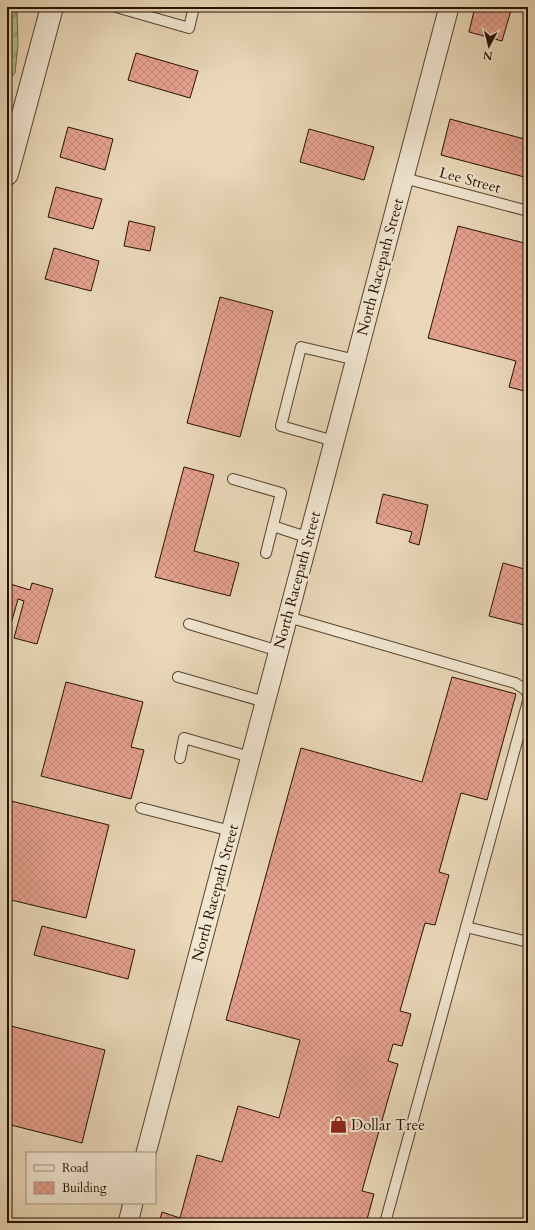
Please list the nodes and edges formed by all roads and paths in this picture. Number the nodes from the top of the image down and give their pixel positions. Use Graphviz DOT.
graph roads {
  1 [pos="52,7"];
  2 [pos="194,7"];
  3 [pos="449,7"];
  4 [pos="123,8"];
  5 [pos="7,174"];
  6 [pos="404,178"];
  7 [pos="528,211"];
  8 [pos="356,360"];
  9 [pos="334,441"];
  10 [pos="232,479"];
  11 [pos="273,526"];
  12 [pos="309,538"];
  13 [pos="266,552"];
  14 [pos="288,617"];
  15 [pos="190,624"];
  16 [pos="278,651"];
  17 [pos="178,677"];
  18 [pos="528,695"];
  19 [pos="528,701"];
  20 [pos="265,702"];
  21 [pos="250,757"];
  22 [pos="180,758"];
  23 [pos="141,808"];
  24 [pos="231,831"];
  25 [pos="466,927"];
  26 [pos="528,942"];
  27 [pos="146,1152"];
  28 [pos="133,1204"];
  29 [pos="128,1223"];
  30 [pos="386,1223"];
  1 -- 5 [label="street"];
  2 -- 4 [label="lane"];
  3 -- 6 [label="street, North Racepath Street"];
  6 -- 7 [label="lane, Lee Street"];
  6 -- 8 [label="street, North Racepath Street"];
  8 -- 9 [label="street, North Racepath Street"];
  8 -- 9 [label="lane"];
  9 -- 12 [label="street, North Racepath Street"];
  10 -- 11 [label="lane"];
  11 -- 12 [label="lane"];
  11 -- 13 [label="lane"];
  12 -- 14 [label="street, North Racepath Street"];
  14 -- 16 [label="street, North Racepath Street"];
  14 -- 18 [label="lane"];
  15 -- 16 [label="lane"];
  16 -- 20 [label="street, North Racepath Street"];
  17 -- 20 [label="lane"];
  19 -- 25 [label="lane"];
  20 -- 21 [label="street, North Racepath Street"];
  21 -- 22 [label="lane"];
  21 -- 24 [label="street, North Racepath Street"];
  23 -- 24 [label="lane"];
  24 -- 27 [label="street, North Racepath Street"];
  25 -- 26 [label="lane"];
  25 -- 30 [label="lane"];
  28 -- 29 [label="street"];
}
